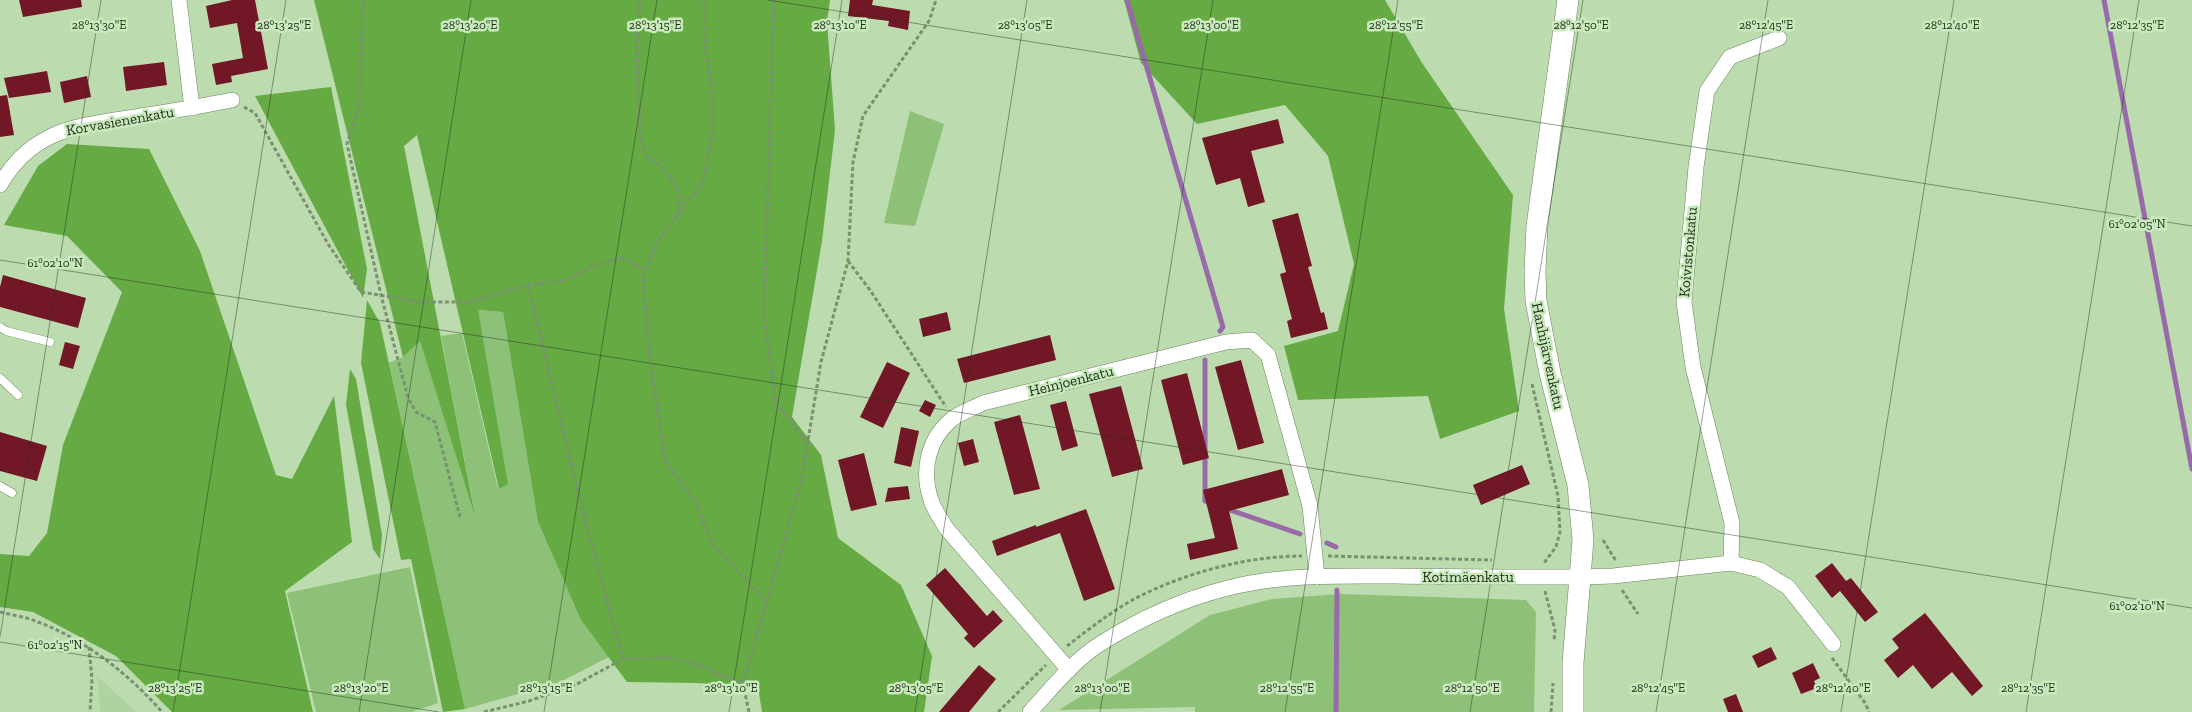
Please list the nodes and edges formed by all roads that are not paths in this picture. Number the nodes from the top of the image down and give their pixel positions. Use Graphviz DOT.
graph roads {
  1 [pos="179,0"];
  2 [pos="1568,0"];
  3 [pos="1779,38"];
  4 [pos="232,100"];
  5 [pos="192,108"];
  6 [pos="0,185"];
  7 [pos="0,327"];
  8 [pos="50,342"];
  9 [pos="0,378"];
  10 [pos="18,395"];
  11 [pos="0,486"];
  12 [pos="12,493"];
  13 [pos="1731,563"];
  14 [pos="1317,576"];
  15 [pos="1580,577"];
  16 [pos="1833,644"];
  17 [pos="1069,670"];
  18 [pos="1030,712"];
  19 [pos="1574,712"];
  1 -- 5 [label="street"];
  2 -- 15 [label="street, Hanhijärvenkatu"];
  3 -- 13 [label="street, Koivistonkatu"];
  4 -- 5 [label="street, Korvasienenkatu"];
  5 -- 6 [label="street, Korvasienenkatu"];
  7 -- 8 [label="lane"];
  9 -- 10 [label="lane"];
  11 -- 12 [label="lane"];
  13 -- 15 [label="street, Kotimäenkatu"];
  13 -- 16 [label="street, Kotimäenkatu"];
  14 -- 15 [label="street, Kotimäenkatu"];
  14 -- 17 [label="street, Kotimäenkatu"];
  14 -- 17 [label="street, Heinjoenkatu"];
  15 -- 19 [label="street, Hanhijärvenkatu"];
  17 -- 18 [label="street, Kotimäenkatu"];
}
